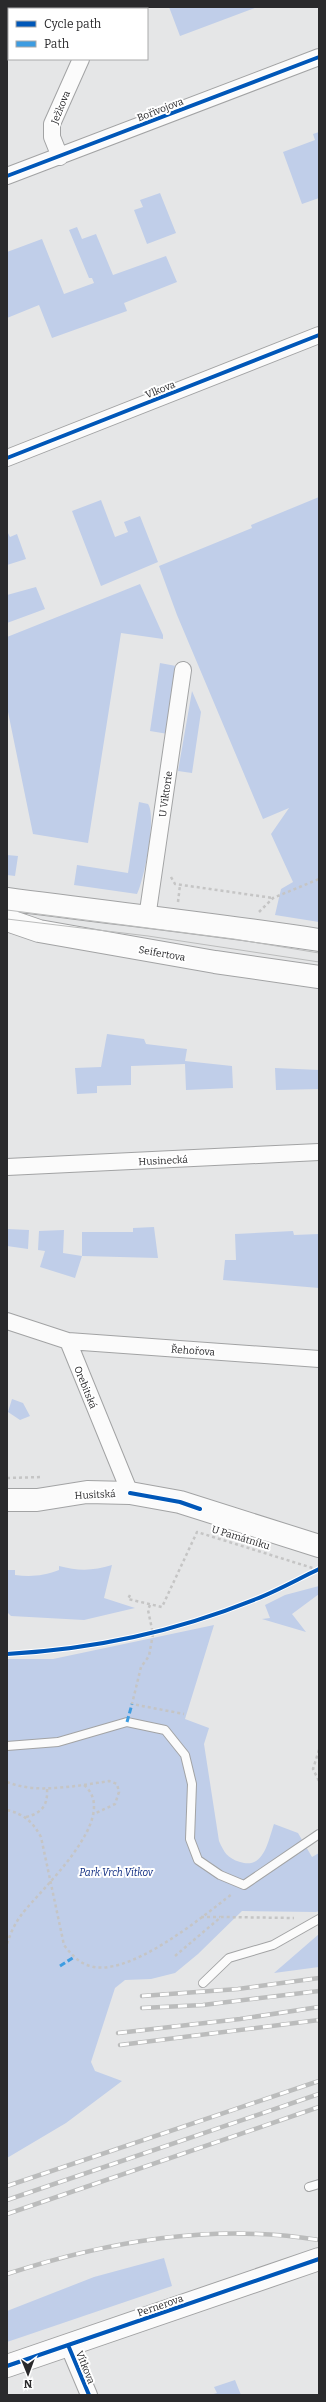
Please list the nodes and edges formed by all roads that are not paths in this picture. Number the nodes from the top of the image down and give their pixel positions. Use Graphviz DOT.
graph roads {
  1 [pos="319,57"];
  2 [pos="81,60"];
  3 [pos="60,156"];
  4 [pos="7,176"];
  5 [pos="319,335"];
  6 [pos="7,458"];
  7 [pos="183,670"];
  8 [pos="7,899"];
  9 [pos="147,918"];
  10 [pos="7,920"];
  11 [pos="319,940"];
  12 [pos="319,977"];
  13 [pos="319,1152"];
  14 [pos="7,1167"];
  15 [pos="7,1322"];
  16 [pos="68,1341"];
  17 [pos="319,1359"];
  18 [pos="130,1493"];
  19 [pos="7,1500"];
  20 [pos="319,1546"];
  21 [pos="7,1746"];
  22 [pos="319,1834"];
  23 [pos="319,1919"];
  24 [pos="203,1983"];
  25 [pos="319,2184"];
  26 [pos="309,2187"];
  27 [pos="319,2259"];
  28 [pos="68,2345"];
  29 [pos="7,2366"];
  30 [pos="88,2395"];
  1 -- 3 [label="street, Bořivojova"];
  2 -- 3 [label="street, Ježkova"];
  3 -- 4 [label="street, Bořivojova"];
  5 -- 6 [label="street, Vlkova"];
  7 -- 9 [label="street, U Viktorie"];
  8 -- 9 [label="street"];
  9 -- 11 [label="street"];
  10 -- 12 [label="street, Seifertova"];
  13 -- 14 [label="street, Husinecká"];
  15 -- 16 [label="street"];
  16 -- 17 [label="street, Řehořova"];
  16 -- 18 [label="street, Orebitská"];
  18 -- 19 [label="street, Husitská"];
  18 -- 20 [label="street, Husitská"];
  21 -- 22 [label="lane"];
  23 -- 24 [label="lane"];
  25 -- 26 [label="lane"];
  27 -- 28 [label="street, Pernerova"];
  28 -- 29 [label="street, Pernerova"];
  28 -- 30 [label="street, Vítkova"];
}
